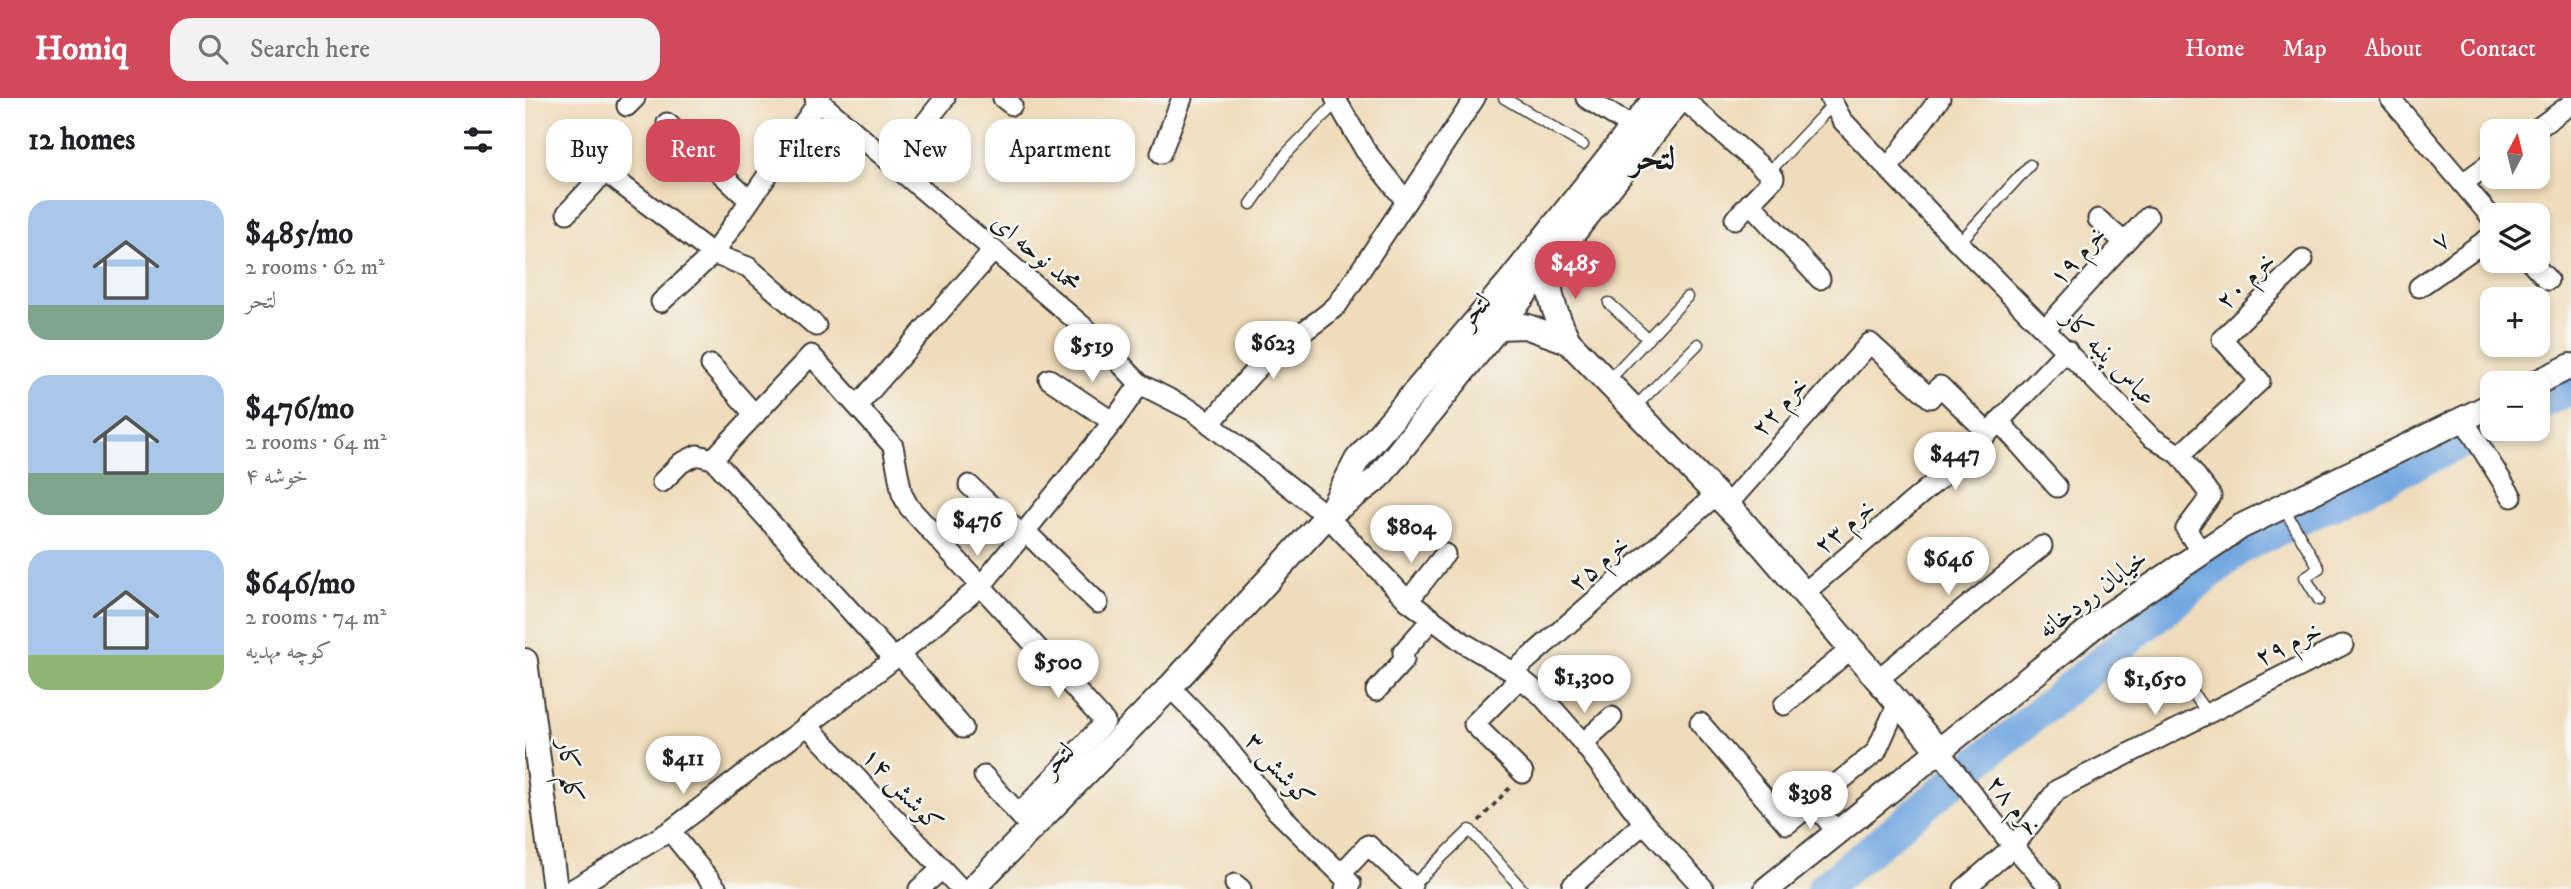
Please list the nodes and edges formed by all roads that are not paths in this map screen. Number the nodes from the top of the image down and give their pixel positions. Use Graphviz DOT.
graph roads {
  1 [pos="945,98"];
  2 [pos="1182,98"];
  3 [pos="1475,98"];
  4 [pos="1504,98"];
  5 [pos="1586,98"];
  6 [pos="1656,98"];
  7 [pos="1682,98"];
  8 [pos="1940,98"];
  9 [pos="2390,98"];
  10 [pos="818,99"];
  11 [pos="1336,100"];
  12 [pos="1833,100"];
  13 [pos="2571,104"];
  14 [pos="928,119"];
  15 [pos="2550,119"];
  16 [pos="1632,127"];
  17 [pos="1583,145"];
  18 [pos="879,152"];
  19 [pos="1161,153"];
  20 [pos="2030,165"];
  21 [pos="1889,167"];
  22 [pos="2480,171"];
  23 [pos="1771,175"];
  24 [pos="730,182"];
  25 [pos="914,182"];
  26 [pos="2463,183"];
  27 [pos="749,200"];
  28 [pos="1405,200"];
  29 [pos="1251,204"];
  30 [pos="1750,204"];
  31 [pos="2480,204"];
  32 [pos="567,213"];
  33 [pos="2147,217"];
  34 [pos="1735,219"];
  35 [pos="2098,219"];
  36 [pos="1959,243"];
  37 [pos="2124,243"];
  38 [pos="2480,244"];
  39 [pos="994,250"];
  40 [pos="713,254"];
  41 [pos="2303,260"];
  42 [pos="1549,267"];
  43 [pos="2541,273"];
  44 [pos="1820,279"];
  45 [pos="2548,280"];
  46 [pos="2419,287"];
  47 [pos="1687,297"];
  48 [pos="661,302"];
  49 [pos="1609,303"];
  50 [pos="816,326"];
  51 [pos="1498,327"];
  52 [pos="2045,329"];
  53 [pos="1648,339"];
  54 [pos="1568,341"];
  55 [pos="1698,344"];
  56 [pos="2067,351"];
  57 [pos="711,365"];
  58 [pos="2571,366"];
  59 [pos="2550,376"];
  60 [pos="1049,379"];
  61 [pos="1609,380"];
  62 [pos="1140,384"];
  63 [pos="858,405"];
  64 [pos="1635,407"];
  65 [pos="2480,410"];
  66 [pos="755,415"];
  67 [pos="2463,419"];
  68 [pos="1114,422"];
  69 [pos="1210,424"];
  70 [pos="1994,427"];
  71 [pos="2180,456"];
  72 [pos="713,459"];
  73 [pos="662,482"];
  74 [pos="969,485"];
  75 [pos="2057,488"];
  76 [pos="2512,496"];
  77 [pos="1722,500"];
  78 [pos="2283,506"];
  79 [pos="1327,516"];
  80 [pos="1024,533"];
  81 [pos="2042,546"];
  82 [pos="2200,552"];
  83 [pos="1445,554"];
  84 [pos="982,585"];
  85 [pos="1804,593"];
  86 [pos="2319,600"];
  87 [pos="1408,601"];
  88 [pos="1098,603"];
  89 [pos="1432,619"];
  90 [pos="2343,645"];
  91 [pos="1852,648"];
  92 [pos="897,656"];
  93 [pos="525,661"];
  94 [pos="2179,673"];
  95 [pos="1516,675"];
  96 [pos="1878,679"];
  97 [pos="1170,687"];
  98 [pos="1376,691"];
  99 [pos="1898,703"];
  100 [pos="1784,705"];
  101 [pos="2207,713"];
  102 [pos="1612,717"];
  103 [pos="1700,723"];
  104 [pos="807,725"];
  105 [pos="963,728"];
  106 [pos="1583,743"];
  107 [pos="1941,752"];
  108 [pos="532,762"];
  109 [pos="1523,773"];
  110 [pos="984,776"];
  111 [pos="1813,803"];
  112 [pos="1025,821"];
  113 [pos="1644,823"];
  114 [pos="670,831"];
  115 [pos="1838,832"];
  116 [pos="2014,846"];
  117 [pos="942,869"];
  118 [pos="1346,882"];
  119 [pos="1412,886"];
  120 [pos="1572,887"];
  121 [pos="555,889"];
  122 [pos="573,889"];
  123 [pos="717,889"];
  124 [pos="919,889"];
  125 [pos="961,889"];
  126 [pos="972,889"];
  127 [pos="1522,889"];
  128 [pos="1704,889"];
  129 [pos="1767,889"];
  130 [pos="1964,889"];
  131 [pos="2051,889"];
  1 -- 14 [label="street"];
  2 -- 19 [label="street"];
  3 -- 28 [label="street"];
  4 -- 17 [label="lane"];
  5 -- 16 [label="street"];
  6 -- 16 [label="street, لتحر"];
  7 -- 23 [label="street"];
  7 -- 42 [label="street, لتحر"];
  8 -- 21 [label="street"];
  9 -- 26 [label="street"];
  10 -- 18 [label="street, محمد نوحه ای"];
  10 -- 27 [label="street"];
  11 -- 28 [label="street"];
  11 -- 29 [label="lane"];
  12 -- 21 [label="street, عباس پنبه کار"];
  12 -- 23 [label="lane"];
  13 -- 15 [label="street"];
  16 -- 79 [label="street, لتحر"];
  20 -- 36 [label="lane"];
  21 -- 36 [label="street, عباس پنبه کار"];
  22 -- 26 [label="street"];
  23 -- 30 [label="street"];
  24 -- 27 [label="street"];
  25 -- 39 [label="street, محمد نوحه ای"];
  26 -- 31 [label="street"];
  27 -- 40 [label="street"];
  28 -- 69 [label="street"];
  30 -- 34 [label="street"];
  30 -- 44 [label="street"];
  32 -- 40 [label="street"];
  33 -- 37 [label="street, خرم ۱۹"];
  35 -- 37 [label="street"];
  36 -- 52 [label="street, عباس پنبه کار"];
  37 -- 52 [label="street, خرم ۱۹"];
  38 -- 46 [label="street, ۷"];
  39 -- 62 [label="street, محمد نوحه ای"];
  39 -- 63 [label="street"];
  40 -- 48 [label="street"];
  40 -- 50 [label="street"];
  41 -- 71 [label="street, خرم ۲۰"];
  42 -- 51 [label="street, لتحر"];
  42 -- 54 [label="street"];
  43 -- 45 [label="street"];
  47 -- 53 [label="lane"];
  49 -- 53 [label="lane"];
  51 -- 54 [label="street"];
  51 -- 79 [label="street, لتحر"];
  52 -- 56 [label="street, عباس پنبه کار"];
  53 -- 61 [label="lane"];
  54 -- 61 [label="street"];
  55 -- 64 [label="lane"];
  56 -- 70 [label="street, خرم ۲۳"];
  56 -- 71 [label="street, عباس پنبه کار"];
  57 -- 66 [label="street"];
  58 -- 59 [label="street"];
  60 -- 68 [label="street"];
  61 -- 64 [label="street"];
  62 -- 68 [label="street"];
  62 -- 69 [label="street, محمد نوحه ای"];
  63 -- 66 [label="street"];
  63 -- 84 [label="street"];
  64 -- 77 [label="street"];
  65 -- 67 [label="street, خیابان رودخانه"];
  66 -- 72 [label="street"];
  67 -- 76 [label="street"];
  67 -- 78 [label="street, خیابان رودخانه"];
  68 -- 80 [label="street"];
  69 -- 79 [label="street, محمد نوحه ای"];
  70 -- 75 [label="street"];
  70 -- 77 [label="street, خرم ۲۲"];
  70 -- 85 [label="street, خرم ۲۳"];
  71 -- 82 [label="street, عباس پنبه کار"];
  72 -- 73 [label="street"];
  72 -- 92 [label="street"];
  74 -- 80 [label="street"];
  77 -- 85 [label="street"];
  77 -- 95 [label="street, خرم ۲۵"];
  78 -- 82 [label="street, خیابان رودخانه"];
  78 -- 86 [label="lane"];
  79 -- 87 [label="street, محمد نوحه ای"];
  79 -- 97 [label="street, لتحر"];
  80 -- 84 [label="street"];
  80 -- 88 [label="street"];
  81 -- 96 [label="street"];
  82 -- 107 [label="street, خیابان رودخانه"];
  83 -- 87 [label="street"];
  84 -- 92 [label="street"];
  84 -- 112 [label="street"];
  85 -- 91 [label="street"];
  87 -- 89 [label="street, محمد نوحه ای"];
  89 -- 95 [label="street, محمد نوحه ای"];
  89 -- 98 [label="street"];
  90 -- 101 [label="street, خرم ۲۹"];
  91 -- 96 [label="street"];
  91 -- 100 [label="street"];
  92 -- 104 [label="street"];
  92 -- 105 [label="street"];
  93 -- 108 [label="street, کلم کار"];
  94 -- 101 [label="lane"];
  95 -- 106 [label="street, محمد نوحه ای"];
  95 -- 109 [label="street, خرم ۲۵"];
  96 -- 99 [label="street"];
  97 -- 112 [label="street, لتحر"];
  97 -- 118 [label="street, کوشش ۳"];
  99 -- 107 [label="street"];
  99 -- 111 [label="street"];
  101 -- 116 [label="street, خرم ۲۹"];
  102 -- 106 [label="street"];
  103 -- 111 [label="street"];
  104 -- 114 [label="street"];
  104 -- 117 [label="street, کوشش ۱۴"];
  106 -- 113 [label="street, محمد نوحه ای"];
  107 -- 115 [label="street, خیابان رودخانه"];
  107 -- 116 [label="street, خرم ۲۸"];
  108 -- 121 [label="street, کلم کار"];
  110 -- 112 [label="street"];
  111 -- 115 [label="street"];
  112 -- 126 [label="street, لتحر"];
  113 -- 120 [label="street"];
  113 -- 128 [label="street, محمد نوحه ای"];
  114 -- 122 [label="street"];
  114 -- 123 [label="street"];
  115 -- 129 [label="street, خیابان رودخانه"];
  116 -- 130 [label="street, خرم ۲۹"];
  116 -- 131 [label="street, خرم ۲۸"];
  117 -- 124 [label="street"];
  117 -- 125 [label="street, کوشش ۱۴"];
  118 -- 119 [label="street"];
  119 -- 127 [label="lane"];
}
